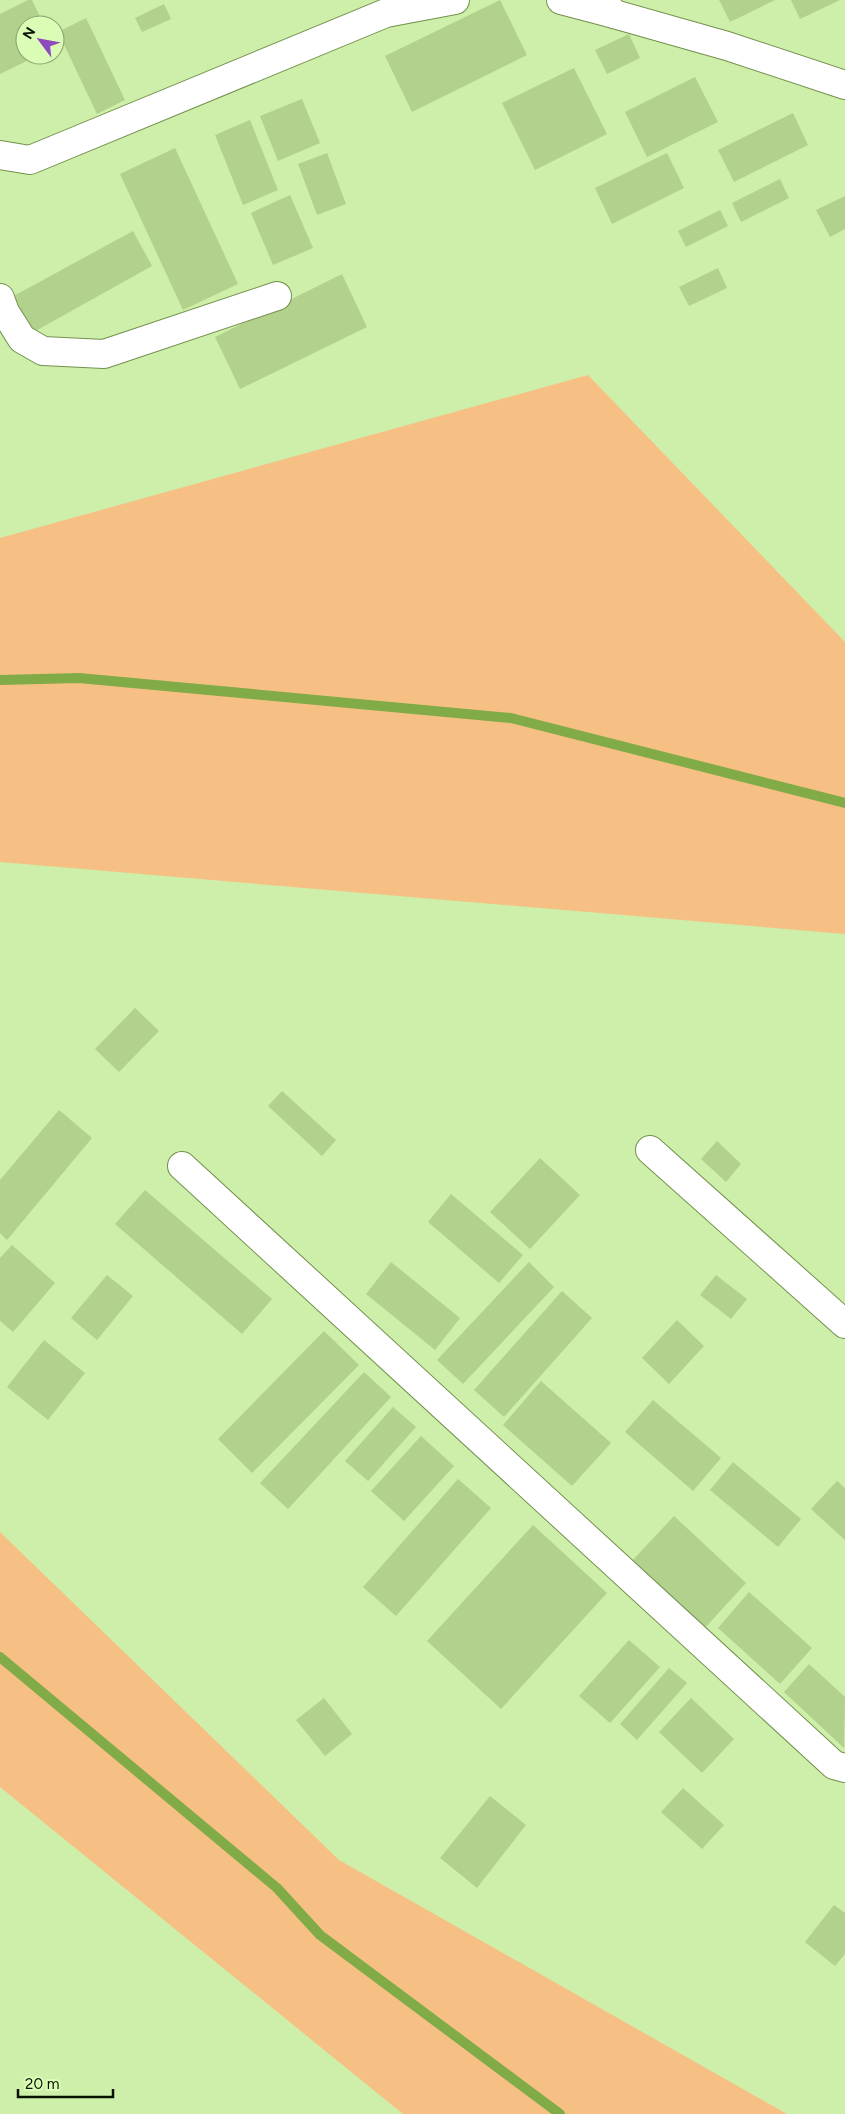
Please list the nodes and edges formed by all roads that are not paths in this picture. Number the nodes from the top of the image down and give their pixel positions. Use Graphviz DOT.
graph roads {
  1 [pos="455,0"];
  2 [pos="561,0"];
  3 [pos="608,7"];
  4 [pos="845,85"];
  5 [pos="0,155"];
  6 [pos="277,296"];
  7 [pos="0,298"];
  8 [pos="650,1150"];
  9 [pos="182,1166"];
  10 [pos="845,1324"];
  11 [pos="845,1768"];
  1 -- 5 [label="street"];
  2 -- 3 [label="street"];
  3 -- 4 [label="street"];
  6 -- 7 [label="street"];
  8 -- 10 [label="street"];
  9 -- 11 [label="street"];
}
